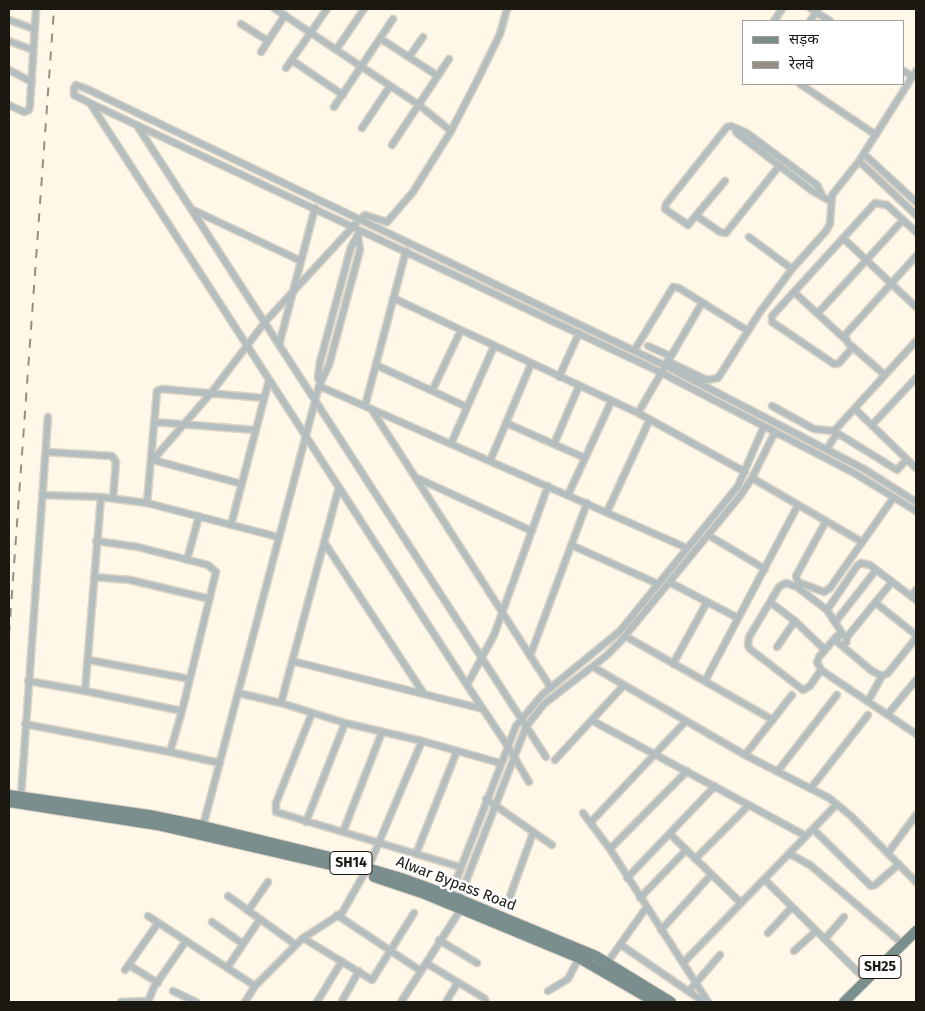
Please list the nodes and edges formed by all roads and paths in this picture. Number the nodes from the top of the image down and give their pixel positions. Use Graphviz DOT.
graph roads {
  1 [pos="36,9"];
  2 [pos="275,9"];
  3 [pos="328,9"];
  4 [pos="364,9"];
  5 [pos="508,9"];
  6 [pos="782,9"];
  7 [pos="815,10"];
  8 [pos="285,15"];
  9 [pos="393,19"];
  10 [pos="775,20"];
  11 [pos="829,20"];
  12 [pos="10,23"];
  13 [pos="241,24"];
  14 [pos="34,29"];
  15 [pos="311,33"];
  16 [pos="423,37"];
  17 [pos="381,39"];
  18 [pos="9,41"];
  19 [pos="268,41"];
  20 [pos="33,50"];
  21 [pos="336,50"];
  22 [pos="261,52"];
  23 [pos="409,57"];
  24 [pos="449,59"];
  25 [pos="293,60"];
  26 [pos="362,67"];
  27 [pos="286,68"];
  28 [pos="9,70"];
  29 [pos="914,74"];
  30 [pos="438,76"];
  31 [pos="32,82"];
  32 [pos="801,85"];
  33 [pos="390,86"];
  34 [pos="343,95"];
  35 [pos="90,103"];
  36 [pos="9,105"];
  37 [pos="419,105"];
  38 [pos="334,107"];
  39 [pos="137,125"];
  40 [pos="362,128"];
  41 [pos="737,129"];
  42 [pos="451,131"];
  43 [pos="876,135"];
  44 [pos="392,145"];
  45 [pos="864,154"];
  46 [pos="859,161"];
  47 [pos="779,166"];
  48 [pos="725,181"];
  49 [pos="822,195"];
  50 [pos="830,201"];
  51 [pos="916,202"];
  52 [pos="315,208"];
  53 [pos="191,209"];
  54 [pos="916,215"];
  55 [pos="697,216"];
  56 [pos="359,220"];
  57 [pos="903,220"];
  58 [pos="386,222"];
  59 [pos="357,227"];
  60 [pos="382,231"];
  61 [pos="916,232"];
  62 [pos="750,237"];
  63 [pos="843,238"];
  64 [pos="406,251"];
  65 [pos="916,256"];
  66 [pos="301,261"];
  67 [pos="866,261"];
  68 [pos="792,270"];
  69 [pos="891,284"];
  70 [pos="294,290"];
  71 [pos="794,292"];
  72 [pos="393,298"];
  73 [pos="702,303"];
  74 [pos="916,307"];
  75 [pos="818,313"];
  76 [pos="264,322"];
  77 [pos="461,330"];
  78 [pos="748,331"];
  79 [pos="579,333"];
  80 [pos="845,339"];
  81 [pos="916,341"];
  82 [pos="247,345"];
  83 [pos="279,345"];
  84 [pos="494,346"];
  85 [pos="648,346"];
  86 [pos="853,347"];
  87 [pos="634,351"];
  88 [pos="667,361"];
  89 [pos="531,364"];
  90 [pos="376,365"];
  91 [pos="660,372"];
  92 [pos="885,375"];
  93 [pos="559,377"];
  94 [pos="718,378"];
  95 [pos="916,378"];
  96 [pos="269,380"];
  97 [pos="319,384"];
  98 [pos="579,386"];
  99 [pos="432,391"];
  100 [pos="711,391"];
  101 [pos="211,393"];
  102 [pos="264,398"];
  103 [pos="315,400"];
  104 [pos="611,402"];
  105 [pos="364,406"];
  106 [pos="772,406"];
  107 [pos="467,407"];
  108 [pos="856,409"];
  109 [pos="372,410"];
  110 [pos="638,413"];
  111 [pos="48,416"];
  112 [pos="650,420"];
  113 [pos="154,422"];
  114 [pos="506,423"];
  115 [pos="184,424"];
  116 [pos="872,425"];
  117 [pos="764,426"];
  118 [pos="255,430"];
  119 [pos="775,432"];
  120 [pos="835,432"];
  121 [pos="305,434"];
  122 [pos="451,444"];
  123 [pos="554,444"];
  124 [pos="827,449"];
  125 [pos="46,452"];
  126 [pos="585,458"];
  127 [pos="907,459"];
  128 [pos="152,461"];
  129 [pos="490,461"];
  130 [pos="916,468"];
  131 [pos="745,472"];
  132 [pos="416,478"];
  133 [pos="752,478"];
  134 [pos="242,484"];
  135 [pos="548,486"];
  136 [pos="339,487"];
  137 [pos="42,495"];
  138 [pos="568,495"];
  139 [pos="101,497"];
  140 [pos="894,497"];
  141 [pos="113,498"];
  142 [pos="916,502"];
  143 [pos="147,503"];
  144 [pos="587,503"];
  145 [pos="798,505"];
  146 [pos="916,511"];
  147 [pos="607,512"];
  148 [pos="198,516"];
  149 [pos="826,521"];
  150 [pos="231,525"];
  151 [pos="532,531"];
  152 [pos="708,535"];
  153 [pos="278,537"];
  154 [pos="96,541"];
  155 [pos="324,542"];
  156 [pos="862,542"];
  157 [pos="571,545"];
  158 [pos="687,548"];
  159 [pos="187,560"];
  160 [pos="765,569"];
  161 [pos="876,570"];
  162 [pos="94,577"];
  163 [pos="669,582"];
  164 [pos="892,582"];
  165 [pos="658,584"];
  166 [pos="916,590"];
  167 [pos="914,598"];
  168 [pos="210,599"];
  169 [pos="707,602"];
  170 [pos="770,602"];
  171 [pos="876,603"];
  172 [pos="827,610"];
  173 [pos="502,612"];
  174 [pos="738,618"];
  175 [pos="796,621"];
  176 [pos="836,621"];
  177 [pos="625,636"];
  178 [pos="842,636"];
  179 [pos="916,636"];
  180 [pos="840,645"];
  181 [pos="777,647"];
  182 [pos="824,649"];
  183 [pos="530,656"];
  184 [pos="482,658"];
  185 [pos="89,660"];
  186 [pos="292,660"];
  187 [pos="674,664"];
  188 [pos="592,667"];
  189 [pos="821,670"];
  190 [pos="882,676"];
  191 [pos="190,679"];
  192 [pos="916,680"];
  193 [pos="28,681"];
  194 [pos="705,682"];
  195 [pos="467,685"];
  196 [pos="624,685"];
  197 [pos="910,687"];
  198 [pos="551,688"];
  199 [pos="85,691"];
  200 [pos="238,692"];
  201 [pos="916,693"];
  202 [pos="424,694"];
  203 [pos="792,695"];
  204 [pos="837,695"];
  205 [pos="868,700"];
  206 [pos="281,703"];
  207 [pos="483,709"];
  208 [pos="182,711"];
  209 [pos="312,713"];
  210 [pos="868,714"];
  211 [pos="888,714"];
  212 [pos="521,719"];
  213 [pos="773,720"];
  214 [pos="593,721"];
  215 [pos="686,721"];
  216 [pos="345,723"];
  217 [pos="25,724"];
  218 [pos="526,727"];
  219 [pos="382,732"];
  220 [pos="916,734"];
  221 [pos="422,741"];
  222 [pos="507,745"];
  223 [pos="457,751"];
  224 [pos="170,752"];
  225 [pos="656,754"];
  226 [pos="745,755"];
  227 [pos="514,757"];
  228 [pos="546,758"];
  229 [pos="555,760"];
  230 [pos="220,763"];
  231 [pos="500,763"];
  232 [pos="688,771"];
  233 [pos="777,772"];
  234 [pos="529,782"];
  235 [pos="715,786"];
  236 [pos="811,788"];
  237 [pos="9,795"];
  238 [pos="21,796"];
  239 [pos="486,800"];
  240 [pos="9,802"];
  241 [pos="837,804"];
  242 [pos="495,805"];
  243 [pos="749,805"];
  244 [pos="583,813"];
  245 [pos="916,815"];
  246 [pos="306,822"];
  247 [pos="591,822"];
  248 [pos="203,826"];
  249 [pos="813,829"];
  250 [pos="343,832"];
  251 [pos="533,833"];
  252 [pos="670,834"];
  253 [pos="806,836"];
  254 [pos="378,841"];
  255 [pos="552,846"];
  256 [pos="610,849"];
  257 [pos="686,850"];
  258 [pos="888,853"];
  259 [pos="416,854"];
  260 [pos="790,854"];
  261 [pos="694,859"];
  262 [pos="899,864"];
  263 [pos="460,868"];
  264 [pos="366,871"];
  265 [pos="712,875"];
  266 [pos="628,878"];
  267 [pos="764,879"];
  268 [pos="268,882"];
  269 [pos="916,882"];
  270 [pos="228,896"];
  271 [pos="640,898"];
  272 [pos="509,899"];
  273 [pos="456,901"];
  274 [pos="741,903"];
  275 [pos="792,907"];
  276 [pos="646,908"];
  277 [pos="248,911"];
  278 [pos="414,912"];
  279 [pos="336,915"];
  280 [pos="148,916"];
  281 [pos="844,917"];
  282 [pos="260,919"];
  283 [pos="212,922"];
  284 [pos="158,923"];
  285 [pos="661,930"];
  286 [pos="816,931"];
  287 [pos="916,931"];
  288 [pos="768,934"];
  289 [pos="303,938"];
  290 [pos="825,939"];
  291 [pos="439,940"];
  292 [pos="186,941"];
  293 [pos="916,941"];
  294 [pos="243,944"];
  295 [pos="903,944"];
  296 [pos="296,945"];
  297 [pos="621,945"];
  298 [pos="390,951"];
  299 [pos="794,951"];
  300 [pos="720,955"];
  301 [pos="579,958"];
  302 [pos="342,961"];
  303 [pos="684,962"];
  304 [pos="426,963"];
  305 [pos="607,963"];
  306 [pos="477,964"];
  307 [pos="227,968"];
  308 [pos="420,971"];
  309 [pos="359,972"];
  310 [pos="866,980"];
  311 [pos="158,982"];
  312 [pos="458,982"];
  313 [pos="696,982"];
  314 [pos="255,986"];
  315 [pos="174,991"];
  316 [pos="548,991"];
  317 [pos="689,991"];
  318 [pos="342,1001"];
  319 [pos="121,1002"];
  320 [pos="148,1002"];
  321 [pos="196,1002"];
  322 [pos="245,1002"];
  323 [pos="317,1002"];
  324 [pos="402,1002"];
  325 [pos="446,1002"];
  326 [pos="486,1002"];
  327 [pos="655,1002"];
  328 [pos="671,1002"];
  329 [pos="704,1002"];
  330 [pos="708,1002"];
  331 [pos="844,1002"];
  332 [pos="853,1002"];
  1 -- 14 [label="street"];
  2 -- 8 [label="street"];
  3 -- 15 [label="street"];
  4 -- 21 [label="street"];
  5 -- 42 [label="street"];
  6 -- 10 [label="street"];
  7 -- 11 [label="street"];
  8 -- 15 [label="street"];
  8 -- 19 [label="street"];
  9 -- 17 [label="street"];
  12 -- 14 [label="street"];
  13 -- 19 [label="street"];
  14 -- 20 [label="street"];
  15 -- 21 [label="street"];
  15 -- 25 [label="street"];
  16 -- 23 [label="street"];
  17 -- 23 [label="street"];
  17 -- 26 [label="street"];
  18 -- 20 [label="street"];
  19 -- 22 [label="street"];
  20 -- 31 [label="street"];
  21 -- 26 [label="street"];
  23 -- 30 [label="street"];
  24 -- 30 [label="street"];
  25 -- 27 [label="street"];
  25 -- 34 [label="street"];
  26 -- 33 [label="street"];
  26 -- 34 [label="street"];
  28 -- 31 [label="street"];
  29 -- 43 [label="street"];
  30 -- 37 [label="street"];
  31 -- 36 [label="street"];
  32 -- 43 [label="street"];
  33 -- 37 [label="street"];
  33 -- 40 [label="street"];
  34 -- 38 [label="street"];
  35 -- 39 [label="street"];
  35 -- 56 [label="street"];
  35 -- 82 [label="street"];
  37 -- 42 [label="street"];
  37 -- 44 [label="street"];
  39 -- 52 [label="street"];
  39 -- 53 [label="street"];
  41 -- 47 [label="street"];
  41 -- 49 [label="street"];
  41 -- 55 [label="street"];
  42 -- 58 [label="street"];
  43 -- 45 [label="street"];
  45 -- 46 [label="street"];
  45 -- 51 [label="street"];
  46 -- 50 [label="street"];
  46 -- 54 [label="street"];
  47 -- 49 [label="street"];
  47 -- 55 [label="street"];
  48 -- 55 [label="street"];
  49 -- 50 [label="street"];
  50 -- 68 [label="street"];
  52 -- 59 [label="street"];
  52 -- 66 [label="street"];
  53 -- 66 [label="street"];
  53 -- 76 [label="street"];
  56 -- 58 [label="street"];
  56 -- 59 [label="street"];
  56 -- 60 [label="street"];
  57 -- 61 [label="street"];
  57 -- 63 [label="street"];
  57 -- 67 [label="street"];
  58 -- 60 [label="street"];
  59 -- 64 [label="street"];
  59 -- 70 [label="street"];
  59 -- 97 [label="street"];
  60 -- 87 [label="street"];
  62 -- 68 [label="street"];
  63 -- 67 [label="street"];
  63 -- 71 [label="street"];
  64 -- 72 [label="street"];
  64 -- 79 [label="street"];
  65 -- 69 [label="street"];
  66 -- 70 [label="street"];
  67 -- 69 [label="street"];
  67 -- 75 [label="street"];
  68 -- 78 [label="street"];
  69 -- 74 [label="street"];
  69 -- 80 [label="street"];
  70 -- 76 [label="street"];
  70 -- 83 [label="street"];
  71 -- 75 [label="street"];
  71 -- 86 [label="street"];
  72 -- 77 [label="street"];
  72 -- 90 [label="street"];
  73 -- 78 [label="street"];
  73 -- 87 [label="street"];
  73 -- 88 [label="street"];
  75 -- 80 [label="street"];
  76 -- 82 [label="street"];
  76 -- 83 [label="street"];
  77 -- 84 [label="street"];
  77 -- 99 [label="street"];
  78 -- 94 [label="street"];
  79 -- 91 [label="street"];
  79 -- 93 [label="street"];
  80 -- 86 [label="street"];
  81 -- 92 [label="street"];
  82 -- 96 [label="street"];
  82 -- 101 [label="street"];
  83 -- 103 [label="street"];
  84 -- 89 [label="street"];
  84 -- 107 [label="street"];
  85 -- 88 [label="street"];
  86 -- 92 [label="street"];
  87 -- 88 [label="street"];
  88 -- 91 [label="street"];
  88 -- 94 [label="street"];
  88 -- 100 [label="street"];
  89 -- 93 [label="street"];
  89 -- 114 [label="street"];
  90 -- 99 [label="street"];
  90 -- 105 [label="street"];
  91 -- 110 [label="street"];
  91 -- 117 [label="street"];
  92 -- 108 [label="street"];
  93 -- 98 [label="street"];
  94 -- 100 [label="street"];
  95 -- 116 [label="street"];
  96 -- 102 [label="street"];
  96 -- 121 [label="street"];
  97 -- 103 [label="street"];
  97 -- 105 [label="street"];
  98 -- 104 [label="street"];
  98 -- 123 [label="street"];
  99 -- 107 [label="street"];
  100 -- 124 [label="street"];
  101 -- 102 [label="street"];
  101 -- 113 [label="street"];
  101 -- 115 [label="street"];
  102 -- 118 [label="street"];
  103 -- 121 [label="street"];
  103 -- 184 [label="street"];
  104 -- 110 [label="street"];
  104 -- 126 [label="street"];
  105 -- 109 [label="street"];
  106 -- 120 [label="street"];
  107 -- 122 [label="street"];
  108 -- 116 [label="street"];
  108 -- 120 [label="street"];
  109 -- 122 [label="street"];
  109 -- 132 [label="street"];
  110 -- 112 [label="street"];
  111 -- 125 [label="street"];
  112 -- 131 [label="street"];
  112 -- 147 [label="street"];
  113 -- 115 [label="street"];
  113 -- 128 [label="street"];
  114 -- 123 [label="street"];
  114 -- 129 [label="street"];
  115 -- 118 [label="street"];
  115 -- 128 [label="street"];
  116 -- 127 [label="street"];
  117 -- 119 [label="street"];
  117 -- 131 [label="street"];
  118 -- 134 [label="street"];
  119 -- 133 [label="street"];
  119 -- 140 [label="street"];
  120 -- 124 [label="street"];
  120 -- 127 [label="street"];
  121 -- 136 [label="street"];
  121 -- 153 [label="street"];
  122 -- 129 [label="street"];
  123 -- 126 [label="street"];
  124 -- 142 [label="street"];
  125 -- 137 [label="street"];
  125 -- 141 [label="street"];
  126 -- 138 [label="street"];
  127 -- 130 [label="street"];
  128 -- 134 [label="street"];
  128 -- 143 [label="street"];
  129 -- 135 [label="street"];
  131 -- 158 [label="street"];
  132 -- 151 [label="street"];
  132 -- 173 [label="street"];
  133 -- 145 [label="street"];
  133 -- 152 [label="street"];
  134 -- 150 [label="street"];
  135 -- 138 [label="street"];
  135 -- 151 [label="street"];
  136 -- 155 [label="street"];
  136 -- 195 [label="street"];
  137 -- 139 [label="street"];
  137 -- 193 [label="street"];
  138 -- 144 [label="street"];
  139 -- 141 [label="street"];
  139 -- 154 [label="street"];
  140 -- 146 [label="street"];
  140 -- 156 [label="street"];
  141 -- 143 [label="street"];
  143 -- 148 [label="street"];
  144 -- 147 [label="street"];
  144 -- 157 [label="street"];
  145 -- 149 [label="street"];
  145 -- 160 [label="street"];
  147 -- 158 [label="street"];
  148 -- 150 [label="street"];
  148 -- 159 [label="street"];
  149 -- 156 [label="street"];
  149 -- 156 [label="street"];
  150 -- 153 [label="street"];
  151 -- 173 [label="street"];
  152 -- 160 [label="street"];
  152 -- 163 [label="street"];
  153 -- 200 [label="street"];
  154 -- 159 [label="street"];
  154 -- 162 [label="street"];
  155 -- 186 [label="street"];
  155 -- 202 [label="street"];
  157 -- 165 [label="street"];
  157 -- 183 [label="street"];
  158 -- 165 [label="street"];
  159 -- 168 [label="street"];
  160 -- 174 [label="street"];
  161 -- 164 [label="street"];
  161 -- 172 [label="street"];
  161 -- 176 [label="street"];
  162 -- 168 [label="street"];
  162 -- 185 [label="street"];
  163 -- 169 [label="street"];
  163 -- 177 [label="street"];
  164 -- 167 [label="street"];
  164 -- 171 [label="street"];
  165 -- 198 [label="street"];
  166 -- 167 [label="street"];
  168 -- 191 [label="street"];
  169 -- 174 [label="street"];
  169 -- 187 [label="street"];
  170 -- 172 [label="street"];
  170 -- 175 [label="street"];
  170 -- 189 [label="street"];
  171 -- 178 [label="street"];
  171 -- 179 [label="street"];
  172 -- 176 [label="street"];
  173 -- 183 [label="street"];
  173 -- 184 [label="street"];
  174 -- 194 [label="street"];
  175 -- 181 [label="street"];
  175 -- 182 [label="street"];
  176 -- 178 [label="street"];
  177 -- 187 [label="street"];
  177 -- 188 [label="street"];
  178 -- 180 [label="street"];
  178 -- 180 [label="street"];
  178 -- 182 [label="street"];
  179 -- 190 [label="street"];
  180 -- 190 [label="street"];
  182 -- 189 [label="street"];
  183 -- 198 [label="street"];
  184 -- 195 [label="street"];
  184 -- 212 [label="street"];
  185 -- 191 [label="street"];
  185 -- 199 [label="street"];
  186 -- 202 [label="street"];
  186 -- 206 [label="street"];
  187 -- 194 [label="street"];
  188 -- 196 [label="street"];
  188 -- 218 [label="street"];
  189 -- 205 [label="street"];
  190 -- 205 [label="street"];
  191 -- 208 [label="street"];
  192 -- 197 [label="street"];
  193 -- 199 [label="street"];
  193 -- 217 [label="street"];
  194 -- 213 [label="street"];
  195 -- 207 [label="street"];
  196 -- 214 [label="street"];
  196 -- 215 [label="street"];
  197 -- 201 [label="street"];
  197 -- 211 [label="street"];
  198 -- 212 [label="street"];
  199 -- 208 [label="street"];
  200 -- 206 [label="street"];
  200 -- 230 [label="street"];
  202 -- 207 [label="street"];
  203 -- 213 [label="street"];
  204 -- 233 [label="street"];
  205 -- 211 [label="street"];
  206 -- 209 [label="street"];
  207 -- 222 [label="street"];
  208 -- 224 [label="street"];
  209 -- 216 [label="street"];
  209 -- 246 [label="street"];
  210 -- 236 [label="street"];
  211 -- 220 [label="street"];
  212 -- 218 [label="street"];
  212 -- 222 [label="street"];
  213 -- 226 [label="street"];
  214 -- 225 [label="street"];
  214 -- 229 [label="street"];
  215 -- 225 [label="street"];
  215 -- 226 [label="street"];
  216 -- 219 [label="street"];
  216 -- 246 [label="street"];
  217 -- 224 [label="street"];
  217 -- 238 [label="street"];
  218 -- 227 [label="street"];
  218 -- 228 [label="street"];
  219 -- 221 [label="street"];
  219 -- 250 [label="street"];
  221 -- 223 [label="street"];
  221 -- 254 [label="street"];
  222 -- 227 [label="street"];
  222 -- 231 [label="street"];
  223 -- 231 [label="street"];
  223 -- 259 [label="street"];
  224 -- 230 [label="street"];
  225 -- 232 [label="street"];
  225 -- 247 [label="street"];
  226 -- 233 [label="street"];
  227 -- 234 [label="street"];
  227 -- 242 [label="street"];
  230 -- 248 [label="street"];
  231 -- 239 [label="street"];
  232 -- 235 [label="street"];
  232 -- 256 [label="street"];
  233 -- 236 [label="street"];
  235 -- 243 [label="street"];
  235 -- 252 [label="street"];
  236 -- 241 [label="street"];
  237 -- 238 [label="main road, Alwar Bypass Road / SH14"];
  238 -- 248 [label="main road, Alwar Bypass Road / SH14"];
  239 -- 242 [label="street"];
  239 -- 263 [label="street"];
  240 -- 264 [label="main road, Alwar Bypass Road / SH14"];
  241 -- 249 [label="street"];
  241 -- 258 [label="street"];
  242 -- 251 [label="street"];
  242 -- 273 [label="street"];
  243 -- 253 [label="street"];
  243 -- 261 [label="street"];
  244 -- 247 [label="street"];
  245 -- 258 [label="street"];
  246 -- 250 [label="street"];
  247 -- 256 [label="street"];
  248 -- 264 [label="main road, Alwar Bypass Road / SH14"];
  249 -- 253 [label="street"];
  249 -- 262 [label="street"];
  250 -- 254 [label="street"];
  251 -- 255 [label="street"];
  251 -- 272 [label="street"];
  252 -- 257 [label="street"];
  252 -- 266 [label="street"];
  253 -- 260 [label="street"];
  254 -- 259 [label="street"];
  254 -- 264 [label="street"];
  256 -- 266 [label="street"];
  257 -- 261 [label="street"];
  257 -- 271 [label="street"];
  258 -- 262 [label="street"];
  259 -- 263 [label="street"];
  260 -- 267 [label="street"];
  260 -- 295 [label="street"];
  261 -- 265 [label="street"];
  262 -- 269 [label="street"];
  263 -- 273 [label="street"];
  264 -- 273 [label="main road, Alwar Bypass Road / SH14"];
  264 -- 273 [label="main road, Alwar Bypass Road / SH14"];
  264 -- 279 [label="street"];
  265 -- 274 [label="street"];
  265 -- 285 [label="street"];
  266 -- 271 [label="street"];
  267 -- 274 [label="street"];
  267 -- 275 [label="street"];
  268 -- 277 [label="street"];
  270 -- 277 [label="street"];
  271 -- 276 [label="street"];
  273 -- 291 [label="street"];
  273 -- 301 [label="main road, Alwar Bypass Road / SH14"];
  273 -- 305 [label="main road, Alwar Bypass Road / SH14"];
  274 -- 303 [label="street"];
  275 -- 286 [label="street"];
  275 -- 288 [label="street"];
  276 -- 285 [label="street"];
  276 -- 297 [label="street"];
  277 -- 282 [label="street"];
  278 -- 298 [label="street"];
  279 -- 289 [label="street"];
  279 -- 298 [label="street"];
  280 -- 284 [label="street"];
  281 -- 290 [label="street"];
  282 -- 294 [label="street"];
  282 -- 296 [label="street"];
  283 -- 294 [label="street"];
  284 -- 292 [label="street"];
  284 -- 311 [label="street"];
  285 -- 303 [label="street"];
  286 -- 290 [label="street"];
  286 -- 299 [label="street"];
  287 -- 295 [label="main road, SH25"];
  289 -- 296 [label="street"];
  289 -- 302 [label="street"];
  290 -- 310 [label="street"];
  291 -- 304 [label="street"];
  291 -- 306 [label="street"];
  292 -- 307 [label="street"];
  292 -- 311 [label="street"];
  293 -- 332 [label="main road, SH25"];
  294 -- 307 [label="street"];
  295 -- 310 [label="main road, SH25"];
  296 -- 314 [label="street"];
  297 -- 305 [label="street"];
  297 -- 317 [label="street"];
  298 -- 308 [label="street"];
  298 -- 309 [label="street"];
  300 -- 313 [label="street"];
  301 -- 316 [label="street"];
  301 -- 327 [label="main road, Alwar Bypass Road / SH14"];
  302 -- 309 [label="street"];
  302 -- 323 [label="street"];
  303 -- 313 [label="street"];
  304 -- 308 [label="street"];
  304 -- 312 [label="street"];
  305 -- 328 [label="main road, Alwar Bypass Road / SH14"];
  307 -- 314 [label="street"];
  308 -- 324 [label="street"];
  309 -- 318 [label="street"];
  310 -- 331 [label="main road, SH25"];
  311 -- 320 [label="street"];
  312 -- 325 [label="street"];
  312 -- 326 [label="street"];
  313 -- 317 [label="street"];
  313 -- 330 [label="street"];
  314 -- 322 [label="street"];
  315 -- 321 [label="street"];
  317 -- 329 [label="street"];
  319 -- 320 [label="street"];
}
